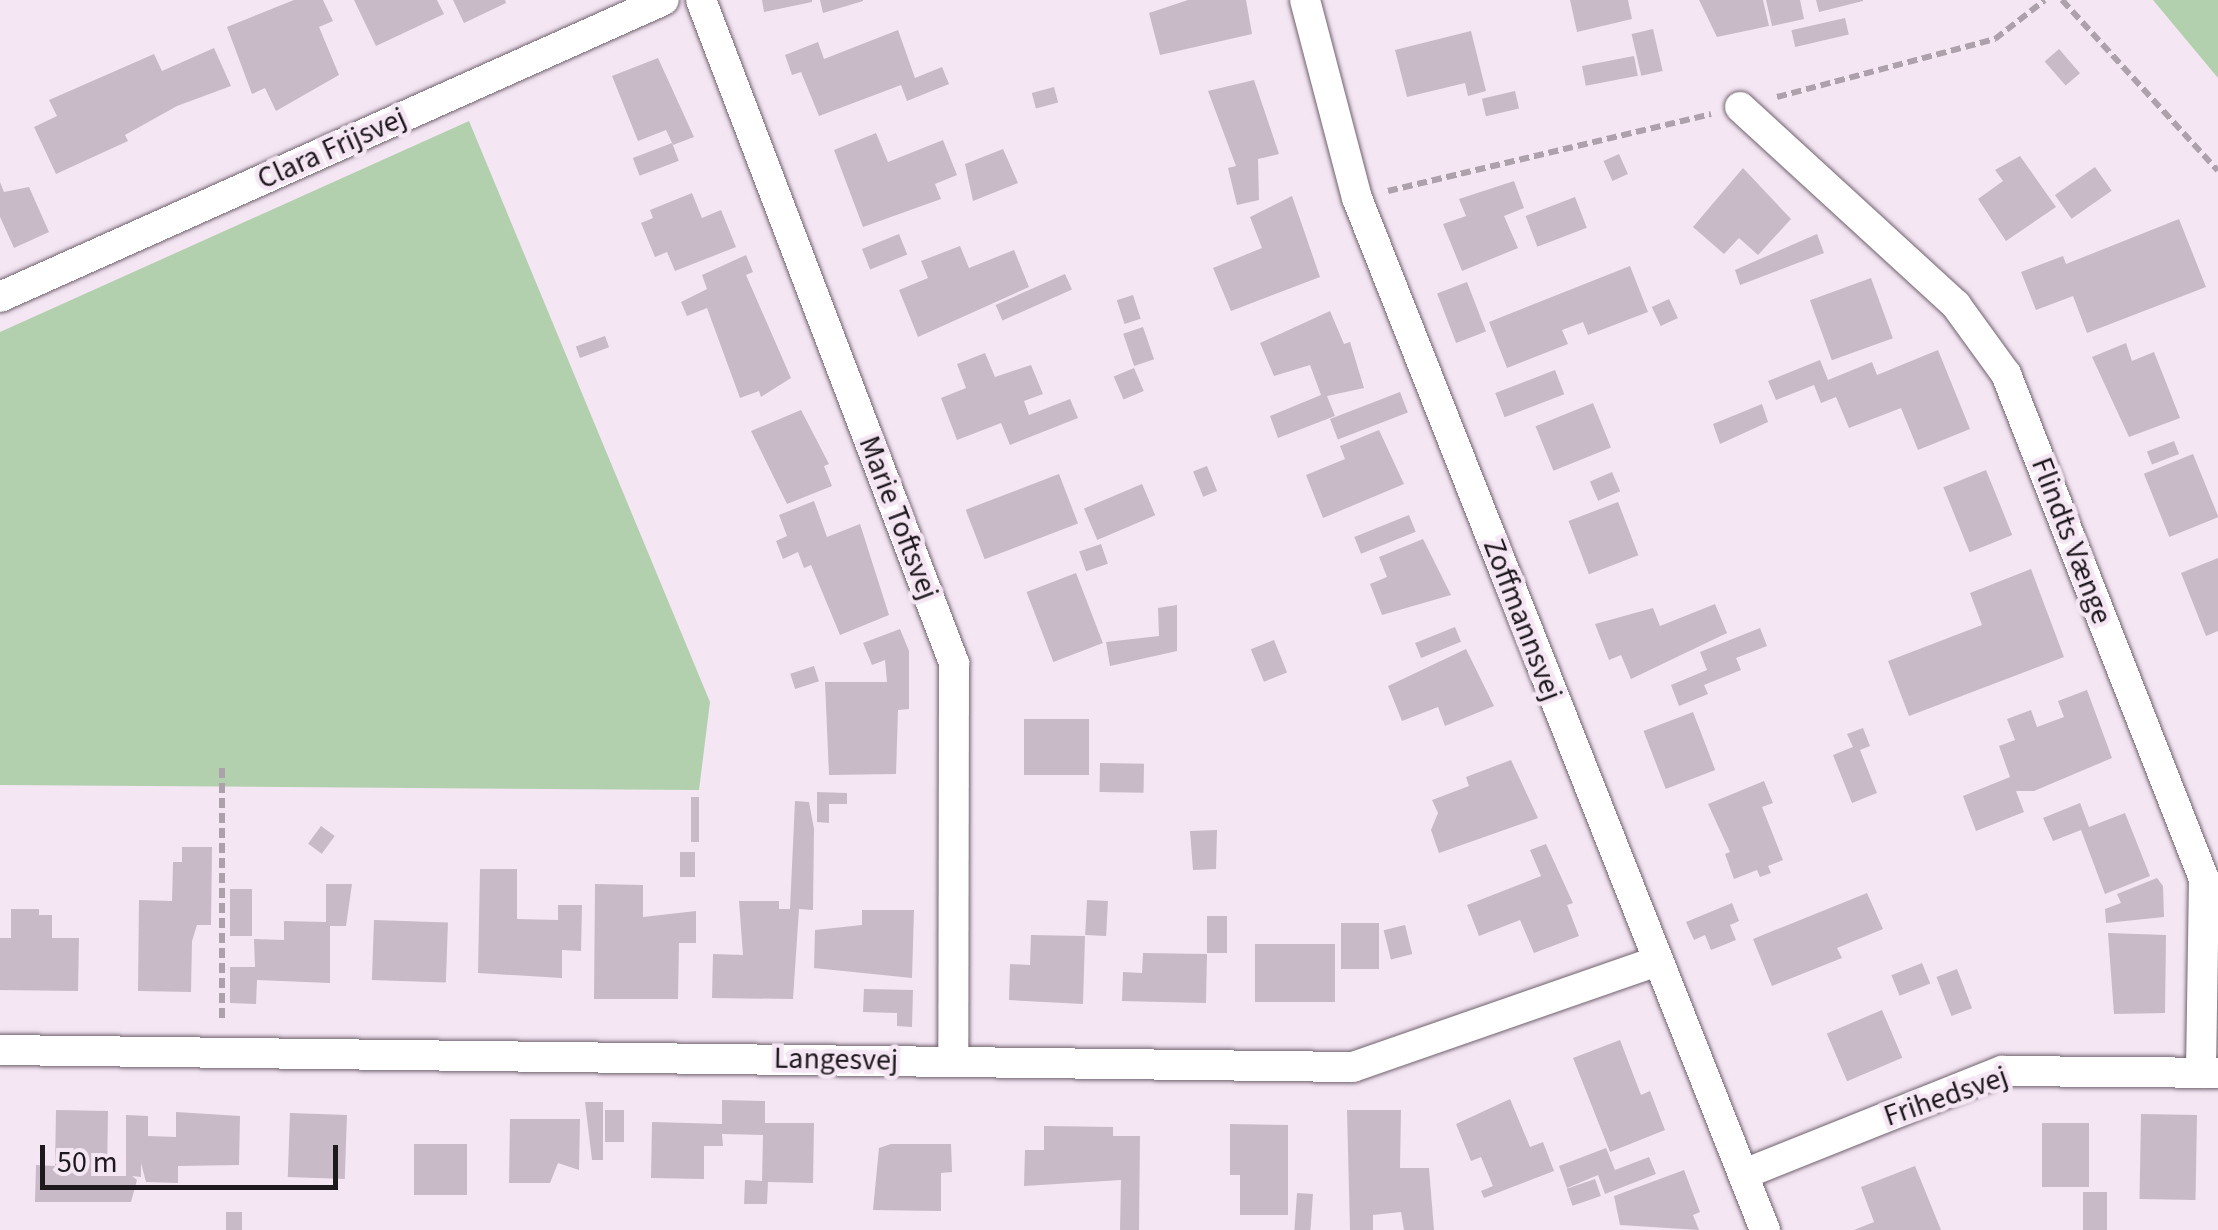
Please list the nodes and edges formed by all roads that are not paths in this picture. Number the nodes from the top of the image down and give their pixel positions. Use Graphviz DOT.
graph roads {
  1 [pos="664,0"];
  2 [pos="700,0"];
  3 [pos="1305,0"];
  4 [pos="1740,107"];
  5 [pos="0,298"];
  6 [pos="1655,962"];
  7 [pos="0,1050"];
  8 [pos="952,1061"];
  9 [pos="2210,1073"];
  10 [pos="1744,1174"];
  11 [pos="1765,1230"];
  1 -- 5 [label="street, Clara Frijsvej"];
  2 -- 8 [label="street, Marie Toftsvej"];
  3 -- 6 [label="street, Zoffmannsvej"];
  4 -- 9 [label="street, Flindts Vænge"];
  6 -- 8 [label="street, Langesvej"];
  6 -- 10 [label="street, Zoffmannsvej"];
  7 -- 8 [label="street, Langesvej"];
  9 -- 10 [label="street, Frihedsvej"];
  10 -- 11 [label="street, Zoffmannsvej"];
}
